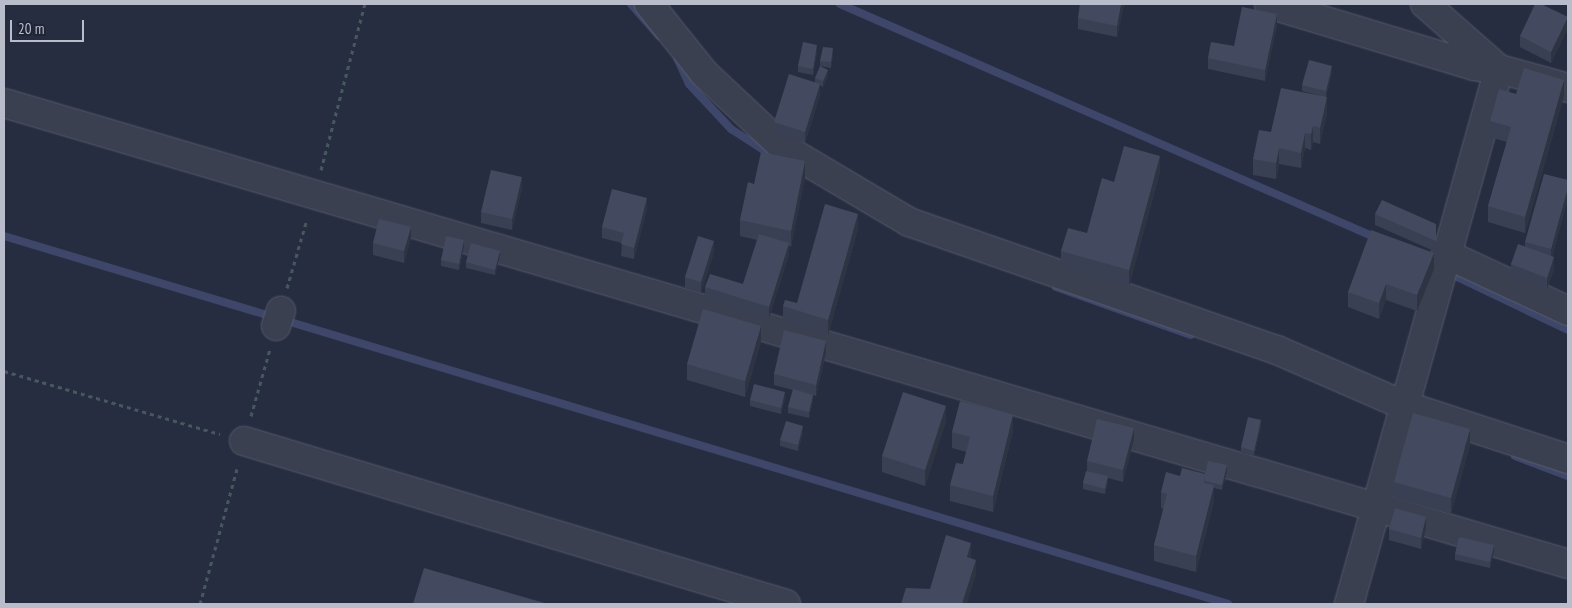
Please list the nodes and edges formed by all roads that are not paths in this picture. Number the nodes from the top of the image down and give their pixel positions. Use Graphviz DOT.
graph roads {
  1 [pos="649,4"];
  2 [pos="1268,4"];
  3 [pos="1425,4"];
  4 [pos="1499,69"];
  5 [pos="1568,88"];
  6 [pos="4,104"];
  7 [pos="1446,254"];
  8 [pos="1568,311"];
  9 [pos="1403,405"];
  10 [pos="244,441"];
  11 [pos="1568,459"];
  12 [pos="1374,507"];
  13 [pos="1568,564"];
  14 [pos="786,604"];
  15 [pos="1348,604"];
  1 -- 9 [label="street"];
  2 -- 4 [label="street"];
  3 -- 4 [label="street"];
  4 -- 5 [label="street"];
  4 -- 7 [label="street"];
  6 -- 12 [label="street"];
  7 -- 8 [label="street"];
  7 -- 9 [label="street"];
  9 -- 11 [label="street"];
  9 -- 12 [label="street"];
  10 -- 14 [label="street"];
  12 -- 13 [label="street"];
  12 -- 15 [label="street"];
}
